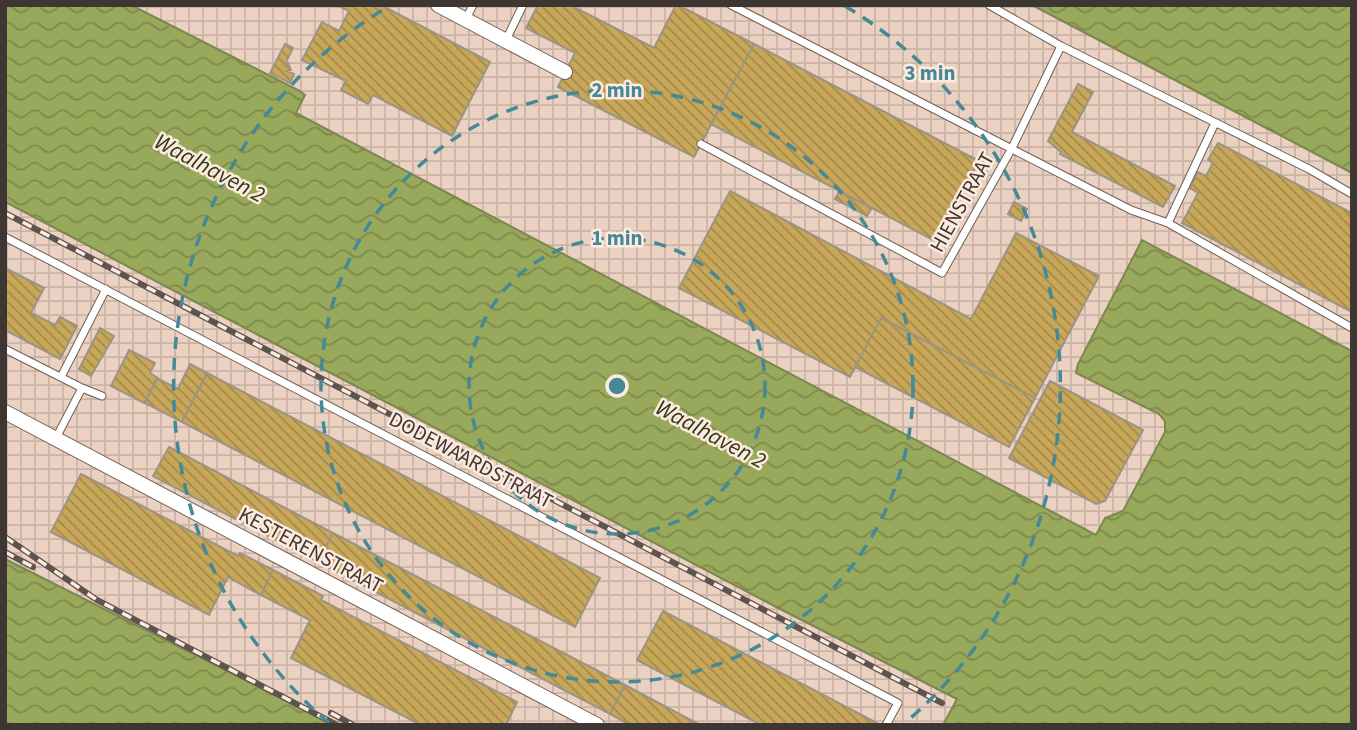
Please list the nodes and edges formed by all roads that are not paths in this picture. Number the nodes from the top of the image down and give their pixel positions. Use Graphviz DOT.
graph roads {
  1 [pos="438,5"];
  2 [pos="473,5"];
  3 [pos="523,5"];
  4 [pos="731,5"];
  5 [pos="989,5"];
  6 [pos="466,20"];
  7 [pos="505,41"];
  8 [pos="1061,46"];
  9 [pos="565,72"];
  10 [pos="1215,123"];
  11 [pos="701,144"];
  12 [pos="1012,148"];
  13 [pos="1352,194"];
  14 [pos="1168,223"];
  15 [pos="5,237"];
  16 [pos="106,289"];
  17 [pos="1352,328"];
  18 [pos="5,349"];
  19 [pos="61,377"];
  20 [pos="82,388"];
  21 [pos="102,396"];
  22 [pos="5,412"];
  23 [pos="56,439"];
  24 [pos="597,725"];
  25 [pos="886,725"];
  1 -- 6 [label="street"];
  2 -- 6 [label="lane"];
  3 -- 7 [label="lane"];
  4 -- 12 [label="lane"];
  5 -- 8 [label="lane"];
  6 -- 7 [label="street"];
  7 -- 9 [label="street"];
  8 -- 10 [label="lane"];
  8 -- 12 [label="lane, HIENSTRAAT"];
  10 -- 13 [label="lane"];
  10 -- 14 [label="lane"];
  11 -- 12 [label="lane, HIENSTRAAT"];
  12 -- 14 [label="lane"];
  14 -- 17 [label="lane"];
  15 -- 16 [label="lane, DODEWAARDSTRAAT"];
  16 -- 19 [label="lane"];
  16 -- 25 [label="lane, DODEWAARDSTRAAT"];
  18 -- 19 [label="lane"];
  19 -- 20 [label="lane"];
  20 -- 21 [label="lane"];
  20 -- 23 [label="lane"];
  22 -- 23 [label="street, KESTERENSTRAAT"];
  23 -- 24 [label="street, KESTERENSTRAAT"];
}
